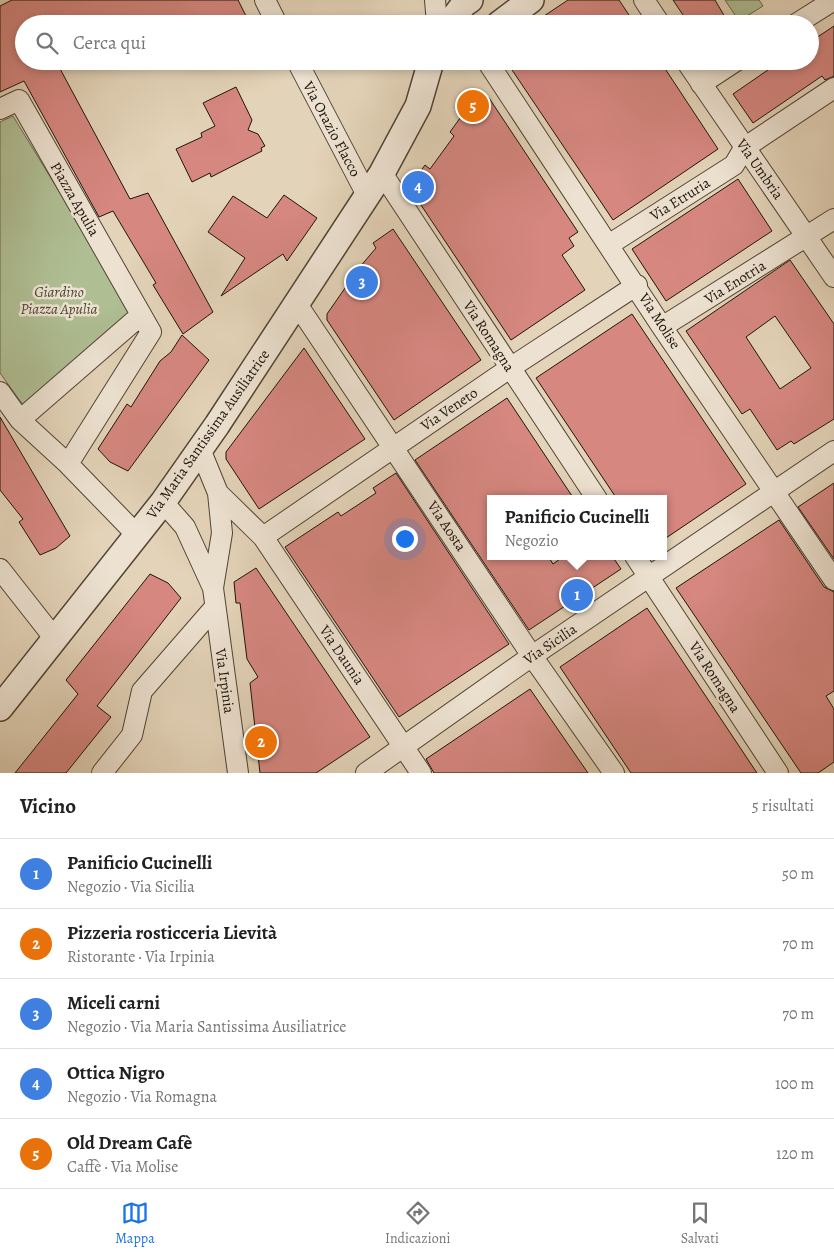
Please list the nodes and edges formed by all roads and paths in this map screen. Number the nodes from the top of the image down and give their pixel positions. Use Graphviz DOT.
graph roads {
  1 [pos="264,0"];
  2 [pos="435,0"];
  3 [pos="470,0"];
  4 [pos="531,0"];
  5 [pos="644,0"];
  6 [pos="834,0"];
  7 [pos="272,15"];
  8 [pos="436,15"];
  9 [pos="456,15"];
  10 [pos="511,15"];
  11 [pos="654,15"];
  12 [pos="810,15"];
  13 [pos="302,70"];
  14 [pos="429,70"];
  15 [pos="493,70"];
  16 [pos="692,70"];
  17 [pos="722,70"];
  18 [pos="701,84"];
  19 [pos="834,88"];
  20 [pos="0,108"];
  21 [pos="744,148"];
  22 [pos="382,173"];
  23 [pos="368,197"];
  24 [pos="834,219"];
  25 [pos="807,237"];
  26 [pos="610,244"];
  27 [pos="834,277"];
  28 [pos="637,285"];
  29 [pos="297,304"];
  30 [pos="141,316"];
  31 [pos="662,327"];
  32 [pos="510,368"];
  33 [pos="0,392"];
  34 [pos="20,420"];
  35 [pos="394,446"];
  36 [pos="200,449"];
  37 [pos="834,451"];
  38 [pos="68,464"];
  39 [pos="773,492"];
  40 [pos="218,493"];
  41 [pos="594,495"];
  42 [pos="164,502"];
  43 [pos="136,534"];
  44 [pos="263,537"];
  45 [pos="638,560"];
  46 [pos="0,569"];
  47 [pos="649,577"];
  48 [pos="834,580"];
  49 [pos="6,590"];
  50 [pos="214,598"];
  51 [pos="55,639"];
  52 [pos="532,656"];
  53 [pos="0,708"];
  54 [pos="404,747"];
  55 [pos="102,773"];
  56 [pos="238,773"];
  57 [pos="366,773"];
  58 [pos="421,773"];
  59 [pos="614,773"];
  60 [pos="778,773"];
  1 -- 7 [label="street"];
  2 -- 8 [label="street"];
  3 -- 9 [label="street"];
  4 -- 10 [label="street"];
  5 -- 11 [label="street"];
  6 -- 12 [label="street"];
  13 -- 23 [label="street, Via Orazio Flacco"];
  14 -- 22 [label="street, Via Maria Santissima Ausiliatrice"];
  15 -- 26 [label="street, Via Molise"];
  16 -- 18 [label="street, Via Umbria"];
  17 -- 18 [label="street"];
  18 -- 21 [label="street, Via Umbria"];
  19 -- 21 [label="street"];
  20 -- 30 [label="street, Piazza Apulia"];
  21 -- 25 [label="street, Via Umbria"];
  21 -- 26 [label="street, Via Etruria"];
  22 -- 23 [label="street, Via Maria Santissima Ausiliatrice"];
  22 -- 32 [label="street, Via Romagna"];
  23 -- 29 [label="street, Via Maria Santissima Ausiliatrice"];
  24 -- 25 [label="street, Via Enotria"];
  25 -- 27 [label="street, Via Umbria"];
  25 -- 31 [label="street, Via Enotria"];
  26 -- 28 [label="street, Via Molise"];
  28 -- 31 [label="street, Via Molise"];
  28 -- 32 [label="street, Via Veneto"];
  29 -- 35 [label="street, Via Aosta"];
  29 -- 36 [label="street, Via Maria Santissima Ausiliatrice"];
  30 -- 34 [label="street"];
  30 -- 38 [label="street, Piazza Apulia"];
  31 -- 39 [label="street, Via Molise"];
  32 -- 35 [label="street, Via Veneto"];
  32 -- 41 [label="street, Via Romagna"];
  33 -- 34 [label="street"];
  34 -- 38 [label="street"];
  35 -- 44 [label="street, Via Veneto"];
  35 -- 52 [label="street, Via Aosta"];
  36 -- 40 [label="street"];
  36 -- 42 [label="street, Via Maria Santissima Ausiliatrice"];
  37 -- 39 [label="street, Via Sicilia"];
  38 -- 43 [label="street"];
  39 -- 47 [label="street, Via Sicilia"];
  39 -- 48 [label="street, Via Molise"];
  40 -- 44 [label="street, Via Daunia"];
  40 -- 50 [label="street"];
  42 -- 43 [label="street, Via Maria Santissima Ausiliatrice"];
  42 -- 50 [label="street"];
  43 -- 51 [label="street, Via Maria Santissima Ausiliatrice"];
  44 -- 54 [label="street, Via Daunia"];
  45 -- 47 [label="street, Via Romagna"];
  46 -- 49 [label="street"];
  47 -- 52 [label="street, Via Sicilia"];
  47 -- 60 [label="street, Via Romagna"];
  49 -- 51 [label="street"];
  50 -- 55 [label="street"];
  50 -- 56 [label="street, Via Irpinia"];
  51 -- 53 [label="street, Via Maria Santissima Ausiliatrice"];
  52 -- 54 [label="street, Via Sicilia"];
  52 -- 59 [label="street, Via Aosta"];
  54 -- 57 [label="street, Via Sicilia"];
  54 -- 58 [label="street, Via Daunia"];
}
